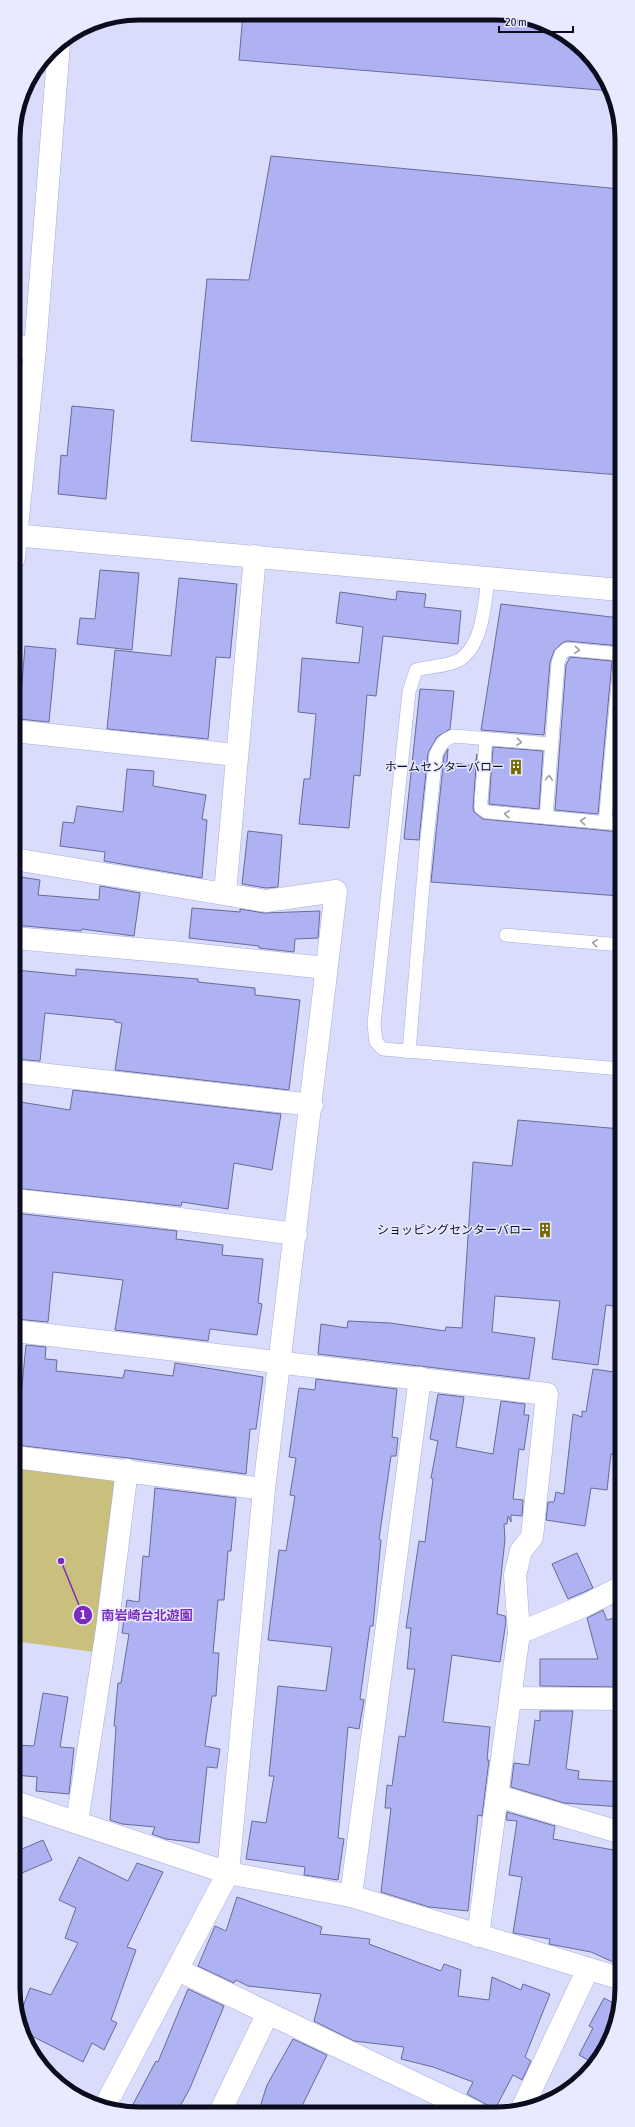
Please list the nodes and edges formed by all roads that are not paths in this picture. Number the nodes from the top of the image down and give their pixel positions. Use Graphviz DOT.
graph roads {
  1 [pos="58,52"];
  2 [pos="20,347"];
  3 [pos="35,348"];
  4 [pos="20,488"];
  5 [pos="20,535"];
  6 [pos="255,556"];
  7 [pos="488,578"];
  8 [pos="615,590"];
  9 [pos="615,654"];
  10 [pos="615,716"];
  11 [pos="20,732"];
  12 [pos="486,739"];
  13 [pos="551,744"];
  14 [pos="236,755"];
  15 [pos="546,817"];
  16 [pos="605,823"];
  17 [pos="615,824"];
  18 [pos="20,860"];
  19 [pos="225,893"];
  20 [pos="506,935"];
  21 [pos="20,939"];
  22 [pos="615,945"];
  23 [pos="326,968"];
  24 [pos="409,1052"];
  25 [pos="615,1069"];
  26 [pos="20,1072"];
  27 [pos="312,1105"];
  28 [pos="20,1201"];
  29 [pos="296,1234"];
  30 [pos="20,1331"];
  31 [pos="281,1363"];
  32 [pos="420,1378"];
  33 [pos="20,1458"];
  34 [pos="127,1470"];
  35 [pos="264,1489"];
  36 [pos="615,1590"];
  37 [pos="519,1633"];
  38 [pos="510,1698"];
  39 [pos="615,1699"];
  40 [pos="498,1796"];
  41 [pos="20,1804"];
  42 [pos="77,1822"];
  43 [pos="615,1831"];
  44 [pos="228,1873"];
  45 [pos="351,1896"];
  46 [pos="478,1936"];
  47 [pos="588,1969"];
  48 [pos="178,1970"];
  49 [pos="615,1977"];
  50 [pos="268,2013"];
  51 [pos="107,2103"];
  52 [pos="525,2104"];
  53 [pos="222,2107"];
  54 [pos="465,2107"];
  1 -- 3 [label="street"];
  2 -- 3 [label="street"];
  3 -- 4 [label="street"];
  5 -- 6 [label="street"];
  6 -- 7 [label="street"];
  6 -- 14 [label="street"];
  7 -- 8 [label="street"];
  7 -- 24 [label="lane"];
  13 -- 9 [label="lane, one-way"];
  10 -- 16 [label="lane"];
  11 -- 14 [label="street"];
  12 -- 13 [label="lane, one-way"];
  15 -- 12 [label="lane, one-way"];
  12 -- 24 [label="lane"];
  15 -- 13 [label="lane, one-way"];
  14 -- 19 [label="street"];
  16 -- 15 [label="lane, one-way"];
  16 -- 17 [label="lane"];
  18 -- 19 [label="street"];
  19 -- 23 [label="street"];
  22 -- 20 [label="lane, one-way"];
  21 -- 23 [label="street"];
  23 -- 27 [label="street"];
  24 -- 25 [label="lane"];
  26 -- 27 [label="street"];
  27 -- 29 [label="street"];
  28 -- 29 [label="street"];
  29 -- 31 [label="street"];
  30 -- 31 [label="street"];
  31 -- 32 [label="street"];
  31 -- 35 [label="street"];
  32 -- 37 [label="street"];
  32 -- 45 [label="street"];
  33 -- 34 [label="street"];
  34 -- 35 [label="street"];
  34 -- 42 [label="street"];
  35 -- 44 [label="street"];
  36 -- 37 [label="street"];
  37 -- 38 [label="street"];
  38 -- 39 [label="street"];
  38 -- 40 [label="street"];
  40 -- 43 [label="street"];
  40 -- 46 [label="street"];
  41 -- 42 [label="street"];
  42 -- 44 [label="street"];
  44 -- 45 [label="street"];
  44 -- 48 [label="street"];
  45 -- 46 [label="street"];
  46 -- 47 [label="street"];
  47 -- 49 [label="street"];
  47 -- 52 [label="street"];
  48 -- 50 [label="street"];
  48 -- 51 [label="street"];
  50 -- 53 [label="street"];
  50 -- 54 [label="street"];
}
